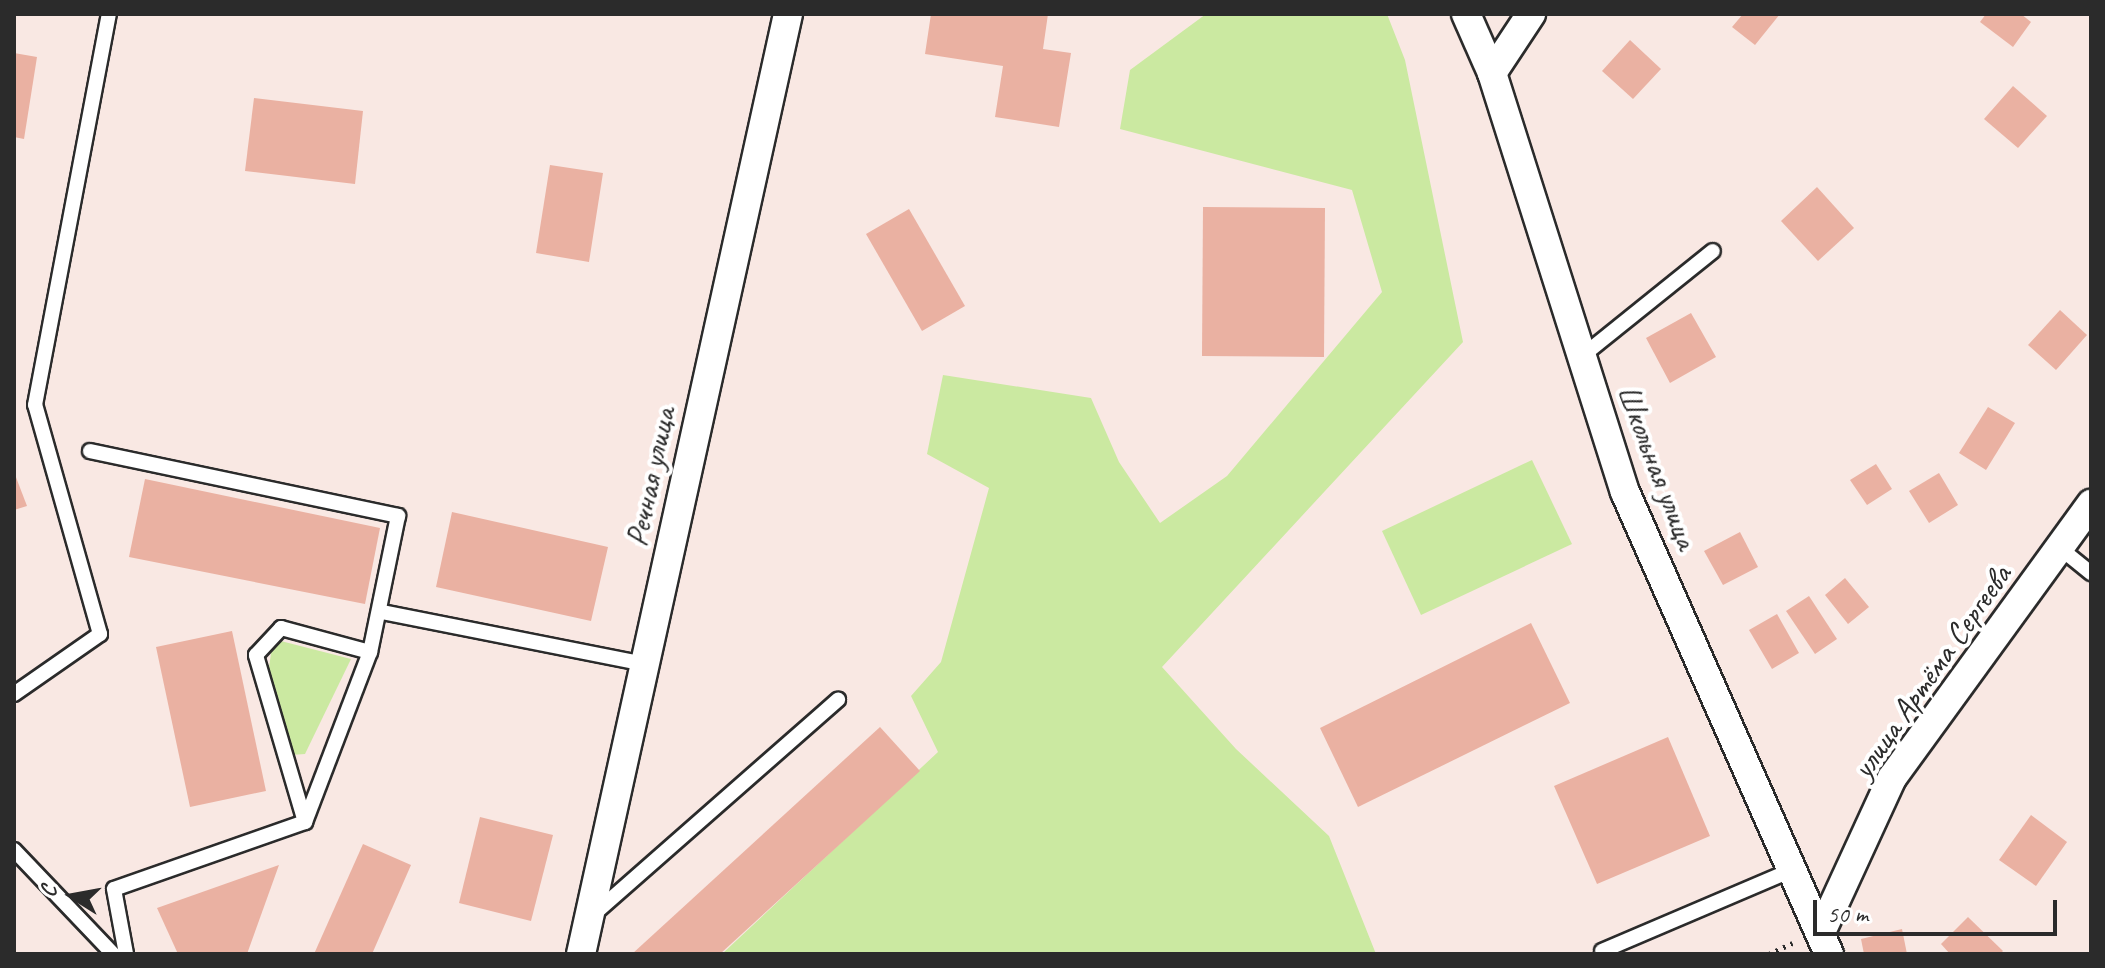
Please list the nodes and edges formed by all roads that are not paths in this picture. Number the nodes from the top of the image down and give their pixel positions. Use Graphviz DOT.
graph roads {
  1 [pos="109,14"];
  2 [pos="788,14"];
  3 [pos="1466,14"];
  4 [pos="1531,14"];
  5 [pos="1492,73"];
  6 [pos="1713,251"];
  7 [pos="1581,357"];
  8 [pos="90,451"];
  9 [pos="2091,504"];
  10 [pos="2060,548"];
  11 [pos="2091,573"];
  12 [pos="382,612"];
  13 [pos="370,652"];
  14 [pos="645,664"];
  15 [pos="14,694"];
  16 [pos="838,700"];
  17 [pos="305,822"];
  18 [pos="14,850"];
  19 [pos="1795,869"];
  20 [pos="588,920"];
  21 [pos="1825,942"];
  22 [pos="1602,951"];
  23 [pos="113,954"];
  24 [pos="126,954"];
  25 [pos="581,954"];
  1 -- 15 [label="lane"];
  2 -- 14 [label="street, Речная улица"];
  3 -- 5 [label="street, Школьная улица"];
  4 -- 5 [label="street"];
  5 -- 7 [label="street, Школьная улица"];
  6 -- 7 [label="lane"];
  7 -- 19 [label="street, Школьная улица"];
  8 -- 12 [label="lane"];
  9 -- 10 [label="street, улица Артёма Сергеева"];
  10 -- 11 [label="lane"];
  10 -- 21 [label="street, улица Артёма Сергеева"];
  12 -- 13 [label="lane"];
  12 -- 14 [label="lane"];
  13 -- 17 [label="lane"];
  13 -- 17 [label="lane"];
  14 -- 20 [label="street, Речная улица"];
  16 -- 20 [label="lane"];
  17 -- 24 [label="lane"];
  18 -- 23 [label="lane"];
  19 -- 21 [label="street, Школьная улица"];
  19 -- 22 [label="lane"];
  20 -- 25 [label="street, Речная улица"];
}
